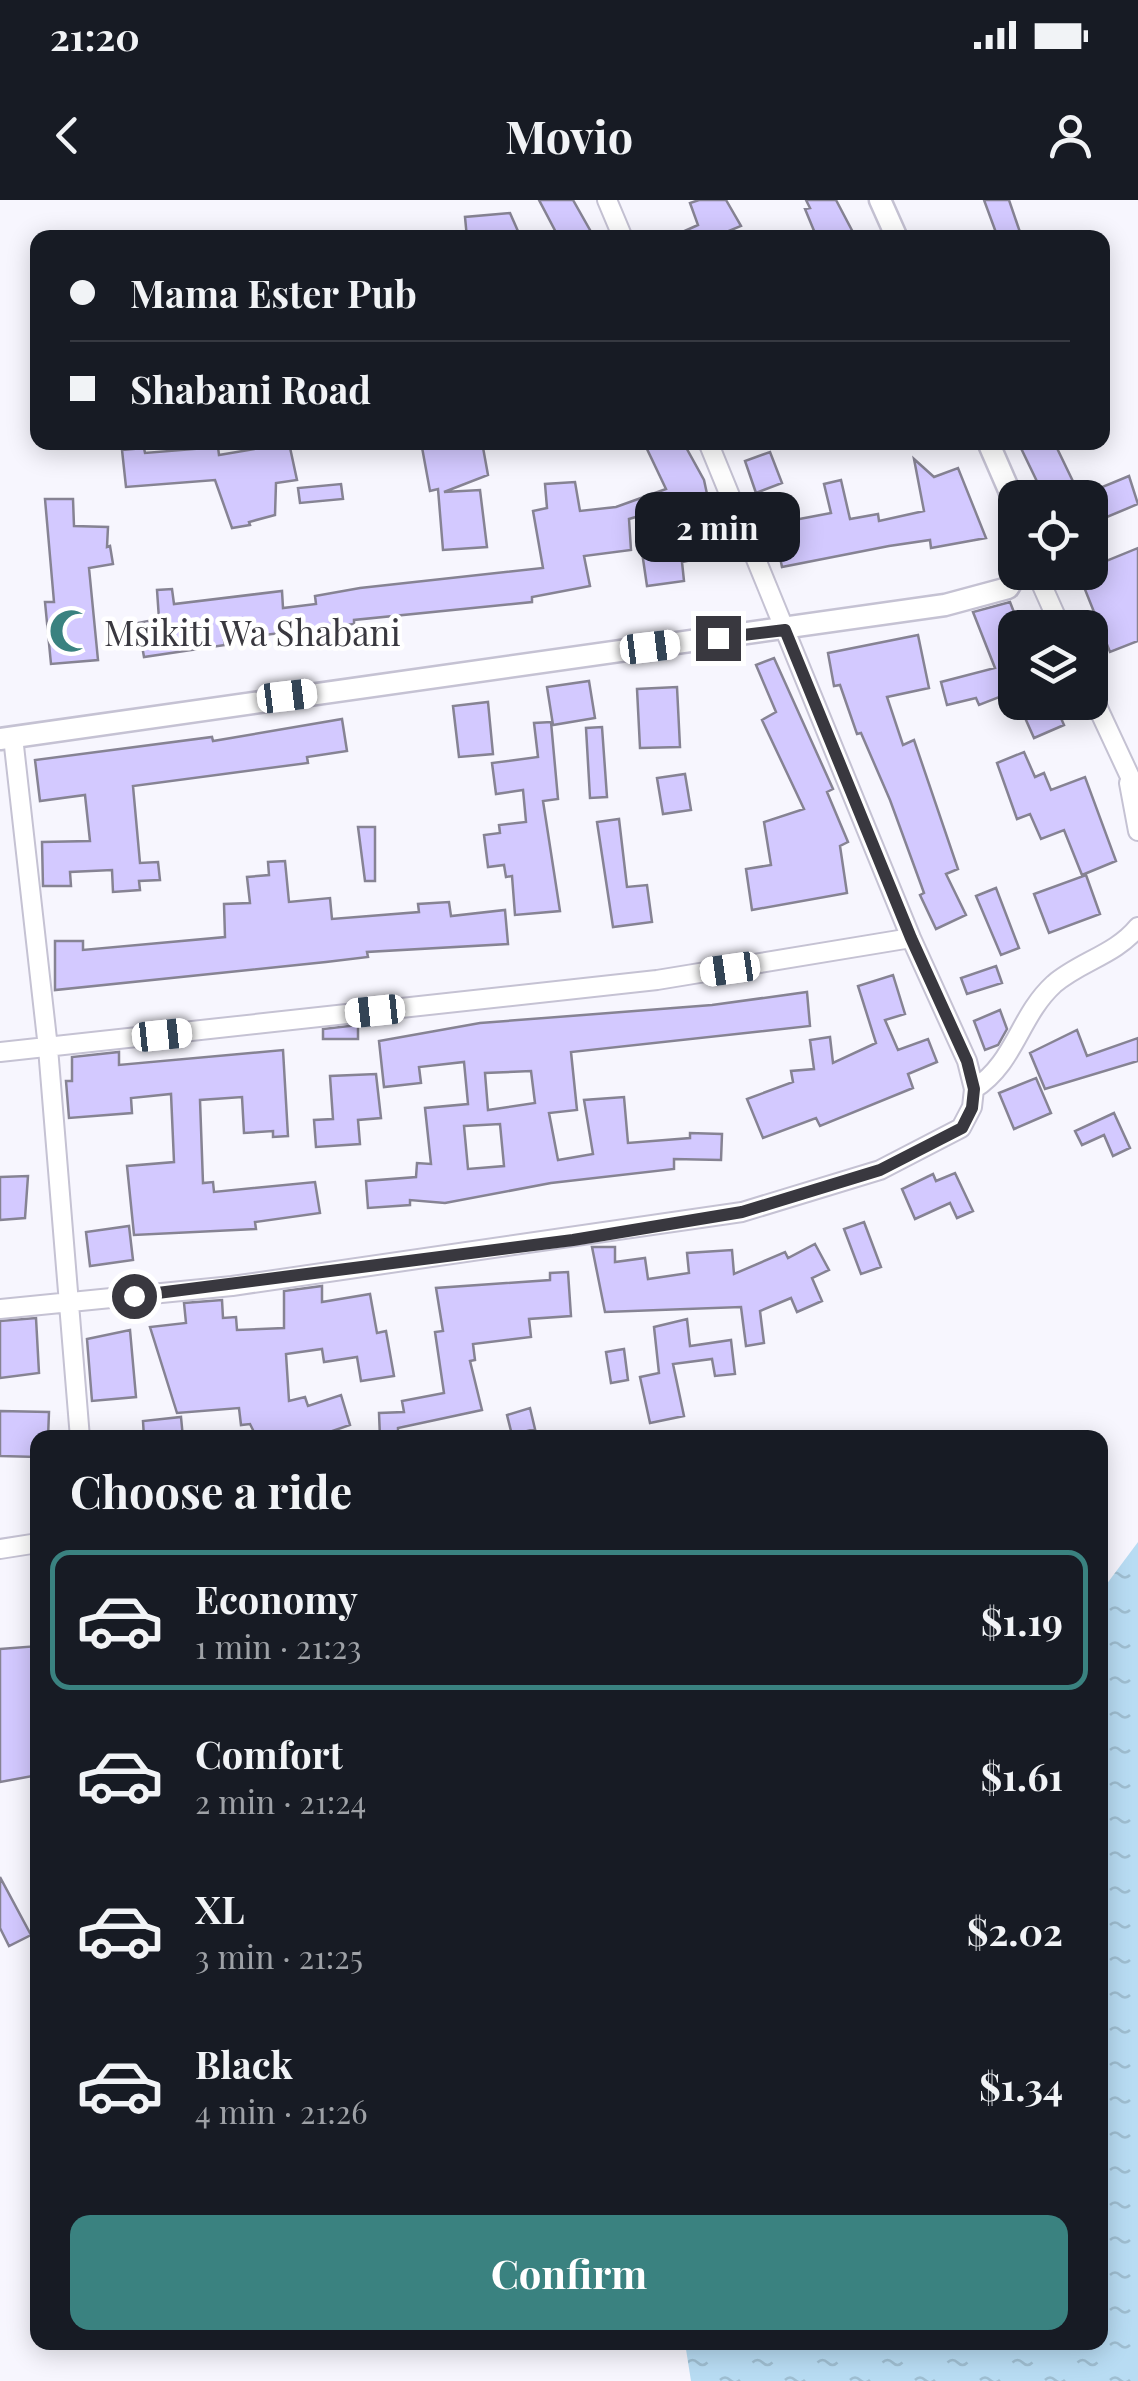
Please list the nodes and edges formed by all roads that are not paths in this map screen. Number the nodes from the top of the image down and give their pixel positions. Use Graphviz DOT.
graph roads {
  1 [pos="607,200"];
  2 [pos="880,200"];
  3 [pos="620,230"];
  4 [pos="893,230"];
  5 [pos="711,450"];
  6 [pos="991,450"];
  7 [pos="1005,480"];
  8 [pos="1002,590"];
  9 [pos="785,630"];
  10 [pos="1103,720"];
  11 [pos="7,738"];
  12 [pos="1128,773"];
  13 [pos="1138,794"];
  14 [pos="1138,831"];
  15 [pos="1138,926"];
  16 [pos="911,938"];
  17 [pos="48,1048"];
  18 [pos="0,1052"];
  19 [pos="974,1089"];
  20 [pos="68,1302"];
  21 [pos="0,1309"];
  22 [pos="79,1430"];
  23 [pos="30,1543"];
  24 [pos="0,1549"];
  1 -- 3 [label="street"];
  2 -- 4 [label="street"];
  5 -- 9 [label="street"];
  6 -- 7 [label="street"];
  8 -- 9 [label="street"];
  9 -- 11 [label="street"];
  9 -- 16 [label="street"];
  10 -- 12 [label="street"];
  11 -- 17 [label="street"];
  12 -- 13 [label="street"];
  12 -- 14 [label="street"];
  15 -- 19 [label="street"];
  16 -- 17 [label="street"];
  16 -- 19 [label="street"];
  17 -- 18 [label="street"];
  17 -- 20 [label="street"];
  19 -- 20 [label="street"];
  20 -- 21 [label="street"];
  20 -- 22 [label="street"];
  23 -- 24 [label="street"];
}
